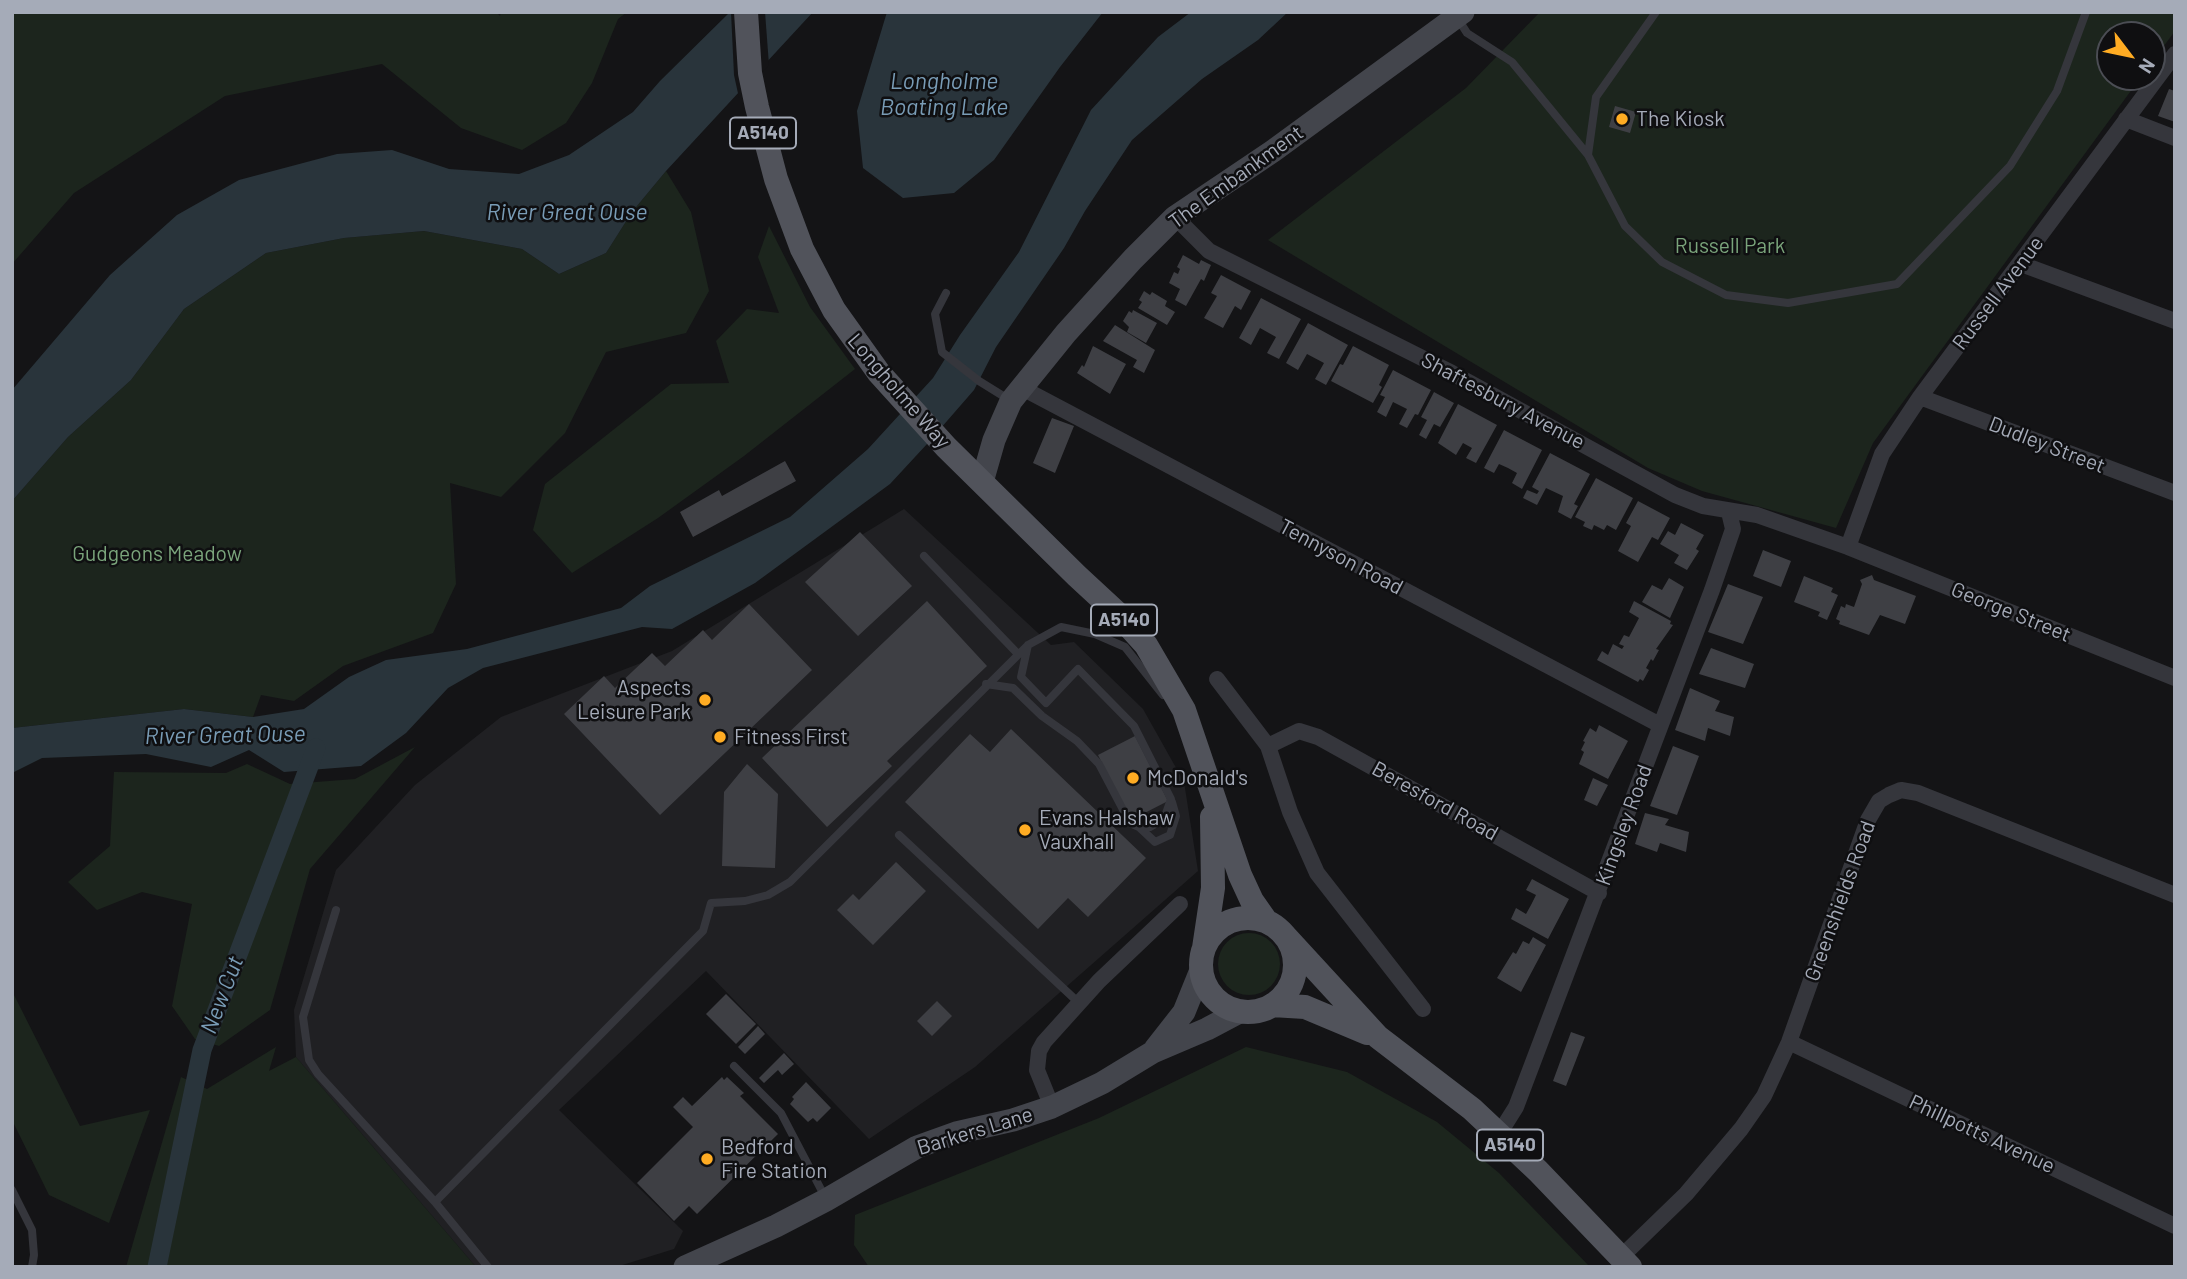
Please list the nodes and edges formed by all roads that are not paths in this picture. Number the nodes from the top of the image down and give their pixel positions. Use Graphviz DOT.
graph roads {
  1 [pos="746,12"];
  2 [pos="1656,12"];
  3 [pos="2086,12"];
  4 [pos="1460,15"];
  5 [pos="2175,54"];
  6 [pos="2126,119"];
  7 [pos="2175,138"];
  8 [pos="1588,155"];
  9 [pos="1175,218"];
  10 [pos="2021,264"];
  11 [pos="946,293"];
  12 [pos="2175,321"];
  13 [pos="1017,394"];
  14 [pos="1920,397"];
  15 [pos="982,482"];
  16 [pos="2175,493"];
  17 [pos="1729,512"];
  18 [pos="1848,547"];
  19 [pos="923,556"];
  20 [pos="1028,645"];
  21 [pos="1017,653"];
  22 [pos="2175,678"];
  23 [pos="1217,679"];
  24 [pos="986,684"];
  25 [pos="1660,725"];
  26 [pos="1192,729"];
  27 [pos="1268,746"];
  28 [pos="1212,795"];
  29 [pos="1171,799"];
  30 [pos="1139,827"];
  31 [pos="899,835"];
  32 [pos="1599,893"];
  33 [pos="2175,895"];
  34 [pos="1180,904"];
  35 [pos="336,909"];
  36 [pos="1266,921"];
  37 [pos="1287,938"];
  38 [pos="1202,960"];
  39 [pos="1079,1003"];
  40 [pos="1272,1005"];
  41 [pos="1423,1009"];
  42 [pos="1241,1011"];
  43 [pos="1378,1037"];
  44 [pos="1789,1042"];
  45 [pos="1153,1052"];
  46 [pos="734,1066"];
  47 [pos="1052,1107"];
  48 [pos="1499,1134"];
  49 [pos="12,1190"];
  50 [pos="826,1200"];
  51 [pos="435,1202"];
  52 [pos="2175,1226"];
  53 [pos="1626,1262"];
  54 [pos="32,1267"];
  55 [pos="488,1267"];
  56 [pos="685,1267"];
  1 -- 15 [label="main road, Longholme Way / A5140"];
  2 -- 8 [label="lane"];
  3 -- 8 [label="lane"];
  4 -- 8 [label="lane"];
  4 -- 9 [label="street, The Embankment"];
  5 -- 6 [label="street, Russell Avenue"];
  6 -- 7 [label="street"];
  6 -- 10 [label="street, Russell Avenue"];
  9 -- 13 [label="street, The Embankment"];
  9 -- 17 [label="street, Shaftesbury Avenue"];
  10 -- 12 [label="street"];
  10 -- 14 [label="street, Russell Avenue"];
  11 -- 13 [label="lane"];
  13 -- 15 [label="street, The Embankment"];
  13 -- 25 [label="street, Tennyson Road"];
  14 -- 16 [label="street, Dudley Street"];
  14 -- 18 [label="street, Russell Avenue"];
  15 -- 26 [label="main road, A5140"];
  17 -- 18 [label="street, Shaftesbury Avenue"];
  17 -- 25 [label="street, Kingsley Road"];
  18 -- 22 [label="street, George Street"];
  19 -- 21 [label="lane"];
  20 -- 21 [label="lane"];
  20 -- 26 [label="lane"];
  20 -- 29 [label="lane"];
  21 -- 24 [label="lane"];
  23 -- 27 [label="street"];
  24 -- 30 [label="lane"];
  24 -- 51 [label="lane"];
  25 -- 32 [label="street, Kingsley Road"];
  26 -- 28 [label="main road, A5140"];
  27 -- 32 [label="street, Beresford Road"];
  27 -- 41 [label="street"];
  28 -- 36 [label="main road, A5140"];
  28 -- 38 [label="main road, A5140"];
  29 -- 30 [label="lane"];
  29 -- 30 [label="lane"];
  31 -- 39 [label="lane"];
  32 -- 48 [label="street, Kingsley Road"];
  33 -- 44 [label="street, Greenshields Road"];
  34 -- 39 [label="street"];
  35 -- 51 [label="lane"];
  36 -- 37 [label="main road"];
  36 -- 38 [label="main road"];
  37 -- 40 [label="main road"];
  37 -- 43 [label="main road, A5140"];
  38 -- 42 [label="main road"];
  38 -- 45 [label="street, Barkers Lane"];
  39 -- 47 [label="street"];
  40 -- 42 [label="main road"];
  40 -- 43 [label="main road, A5140"];
  42 -- 45 [label="street, Barkers Lane"];
  43 -- 48 [label="main road, A5140"];
  44 -- 52 [label="street, Phillpotts Avenue"];
  44 -- 53 [label="street, Greenshields Road"];
  45 -- 47 [label="street, Barkers Lane"];
  46 -- 50 [label="lane"];
  47 -- 50 [label="street, Barkers Lane"];
  48 -- 53 [label="main road, A5140"];
  49 -- 54 [label="lane"];
  50 -- 56 [label="street, Barkers Lane"];
  51 -- 55 [label="lane"];
}
